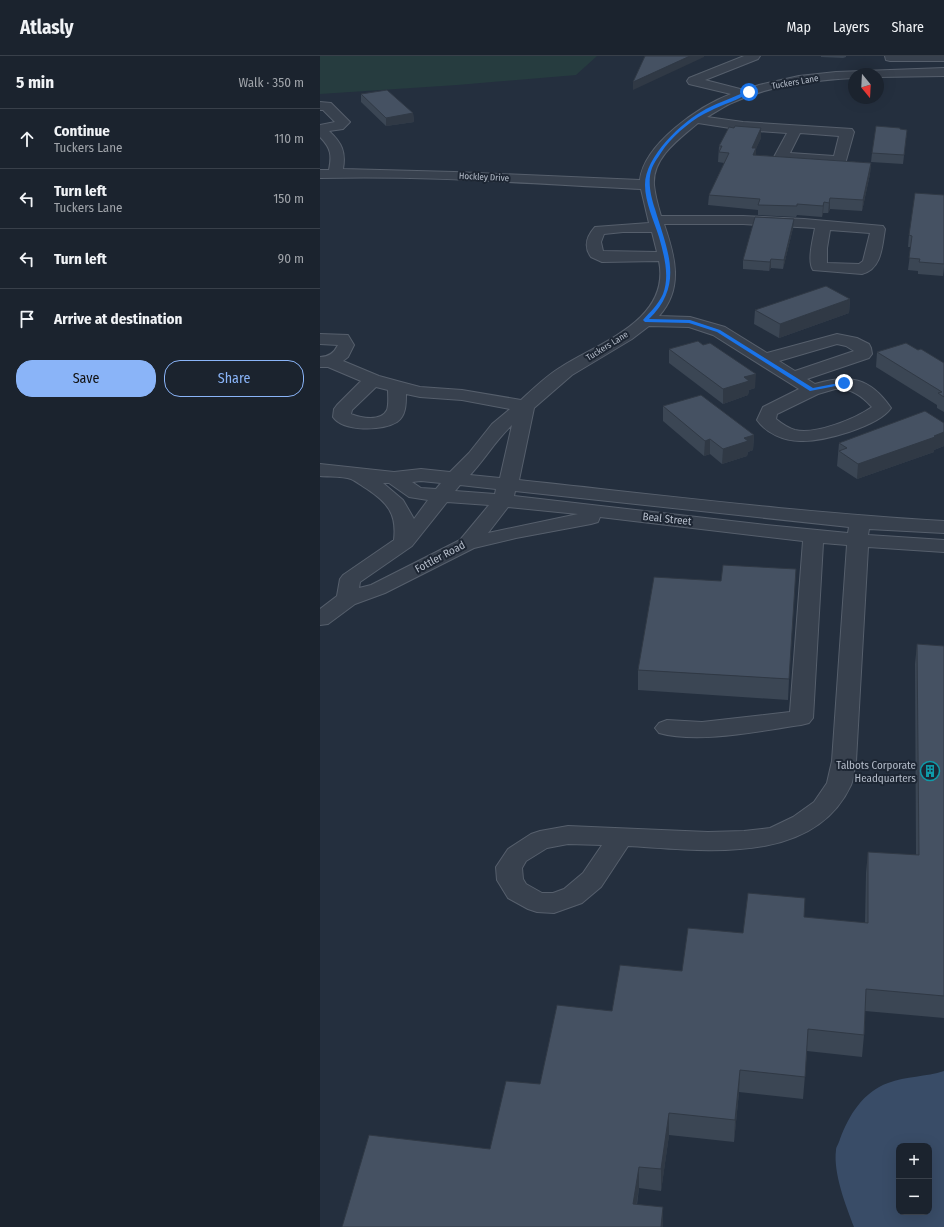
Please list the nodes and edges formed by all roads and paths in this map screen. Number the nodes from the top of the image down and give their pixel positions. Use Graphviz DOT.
graph roads {
  1 [pos="890,56"];
  2 [pos="944,57"];
  3 [pos="755,66"];
  4 [pos="902,72"];
  5 [pos="944,72"];
  6 [pos="744,94"];
  7 [pos="320,106"];
  8 [pos="694,119"];
  9 [pos="320,129"];
  10 [pos="796,129"];
  11 [pos="335,173"];
  12 [pos="320,174"];
  13 [pos="647,184"];
  14 [pos="656,224"];
  15 [pos="823,225"];
  16 [pos="667,256"];
  17 [pos="645,320"];
  18 [pos="320,339"];
  19 [pos="765,360"];
  20 [pos="325,362"];
  21 [pos="793,378"];
  22 [pos="373,380"];
  23 [pos="397,387"];
  24 [pos="812,390"];
  25 [pos="525,406"];
  26 [pos="320,470"];
  27 [pos="355,474"];
  28 [pos="394,478"];
  29 [pos="454,480"];
  30 [pos="505,492"];
  31 [pos="441,496"];
  32 [pos="618,514"];
  33 [pos="944,527"];
  34 [pos="859,531"];
  35 [pos="813,535"];
  36 [pos="404,542"];
  37 [pos="467,544"];
  38 [pos="944,546"];
  39 [pos="346,599"];
  40 [pos="320,619"];
  41 [pos="667,728"];
  42 [pos="620,839"];
  1 -- 2 [label="street"];
  1 -- 4 [label="street"];
  3 -- 4 [label="street, Tuckers Lane"];
  3 -- 6 [label="street, Tuckers Lane"];
  3 -- 6 [label="street"];
  4 -- 5 [label="street, Tuckers Lane"];
  6 -- 8 [label="street, Tuckers Lane"];
  7 -- 9 [label="street"];
  8 -- 10 [label="street"];
  8 -- 13 [label="street, Tuckers Lane"];
  9 -- 11 [label="street"];
  10 -- 10 [label="street"];
  11 -- 12 [label="street, Hockley Drive"];
  11 -- 13 [label="street, Hockley Drive"];
  13 -- 14 [label="street, Tuckers Lane"];
  14 -- 15 [label="street"];
  14 -- 16 [label="street, Tuckers Lane"];
  14 -- 16 [label="street"];
  16 -- 17 [label="street, Tuckers Lane"];
  17 -- 19 [label="street"];
  17 -- 25 [label="street, Tuckers Lane"];
  18 -- 20 [label="street"];
  19 -- 21 [label="street"];
  19 -- 21 [label="street"];
  20 -- 22 [label="street"];
  21 -- 24 [label="street"];
  22 -- 23 [label="street"];
  22 -- 23 [label="street"];
  23 -- 25 [label="street"];
  24 -- 24 [label="street"];
  25 -- 29 [label="street, Tuckers Lane"];
  25 -- 30 [label="street"];
  26 -- 27 [label="street, Beal Street"];
  27 -- 28 [label="street, Beal Street"];
  27 -- 36 [label="street"];
  28 -- 29 [label="street, Beal Street"];
  28 -- 31 [label="street, Beal Street"];
  29 -- 30 [label="street, Beal Street"];
  29 -- 31 [label="street"];
  30 -- 31 [label="street, Beal Street"];
  30 -- 32 [label="street, Beal Street"];
  30 -- 34 [label="street, Beal Street"];
  30 -- 37 [label="street, Fottler Road"];
  31 -- 36 [label="street"];
  32 -- 35 [label="street, Beal Street"];
  32 -- 37 [label="street"];
  33 -- 34 [label="street, Beal Street"];
  34 -- 35 [label="street, Beal Street"];
  34 -- 38 [label="street, Beal Street"];
  34 -- 42 [label="street"];
  35 -- 41 [label="street"];
  36 -- 39 [label="street"];
  37 -- 39 [label="street, Fottler Road"];
  39 -- 40 [label="street, Fottler Road"];
}
